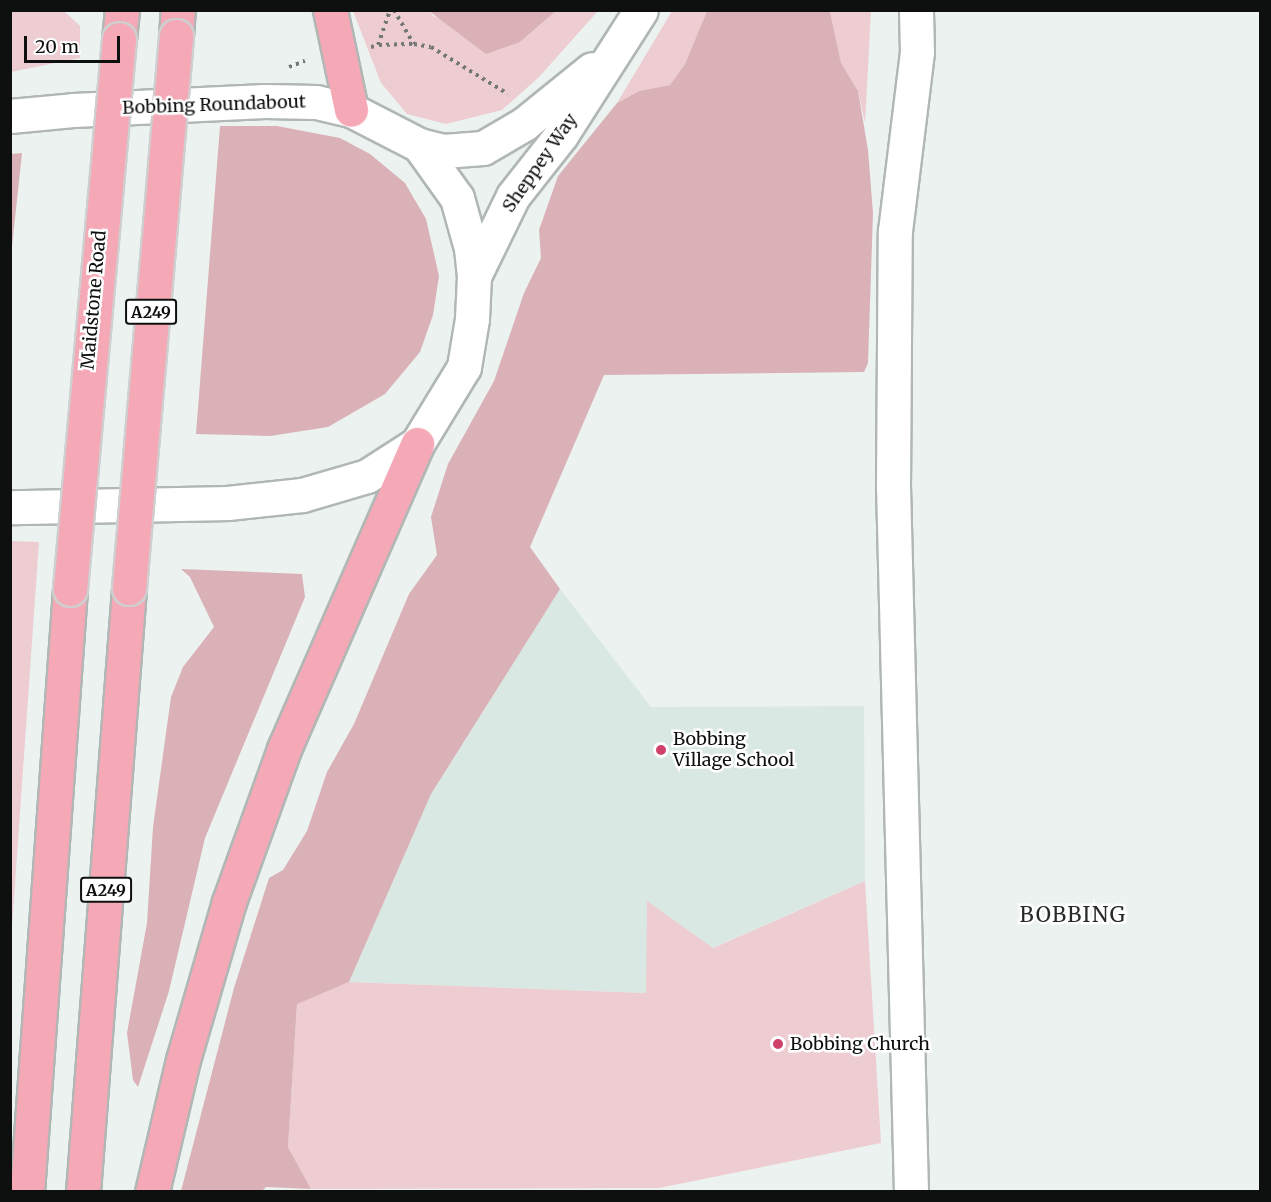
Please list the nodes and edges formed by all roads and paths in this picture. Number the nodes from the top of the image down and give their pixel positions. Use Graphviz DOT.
graph roads {
  1 [pos="330,10"];
  2 [pos="394,10"];
  3 [pos="641,10"];
  4 [pos="916,10"];
  5 [pos="177,23"];
  6 [pos="121,25"];
  7 [pos="414,44"];
  8 [pos="378,45"];
  9 [pos="612,53"];
  10 [pos="510,95"];
  11 [pos="351,110"];
  12 [pos="10,116"];
  13 [pos="419,145"];
  14 [pos="474,276"];
  15 [pos="417,444"];
  16 [pos="10,507"];
  17 [pos="27,1191"];
  18 [pos="83,1191"];
  19 [pos="152,1191"];
  20 [pos="911,1191"];
  1 -- 11 [label="highway"];
  2 -- 7 [label="path"];
  3 -- 9 [label="street, Sheppey Way"];
  4 -- 20 [label="street"];
  5 -- 18 [label="highway, A249, bridge"];
  6 -- 17 [label="highway, Maidstone Road, bridge"];
  7 -- 8 [label="path"];
  7 -- 10 [label="path"];
  9 -- 13 [label="street, Sheppey Way"];
  9 -- 14 [label="street, Sheppey Way"];
  11 -- 12 [label="street, Bobbing Roundabout"];
  11 -- 13 [label="street, Bobbing Roundabout"];
  13 -- 14 [label="street, Bobbing Roundabout"];
  14 -- 15 [label="street, Bobbing Roundabout"];
  15 -- 16 [label="street, Bobbing Roundabout"];
  15 -- 19 [label="highway"];
}
